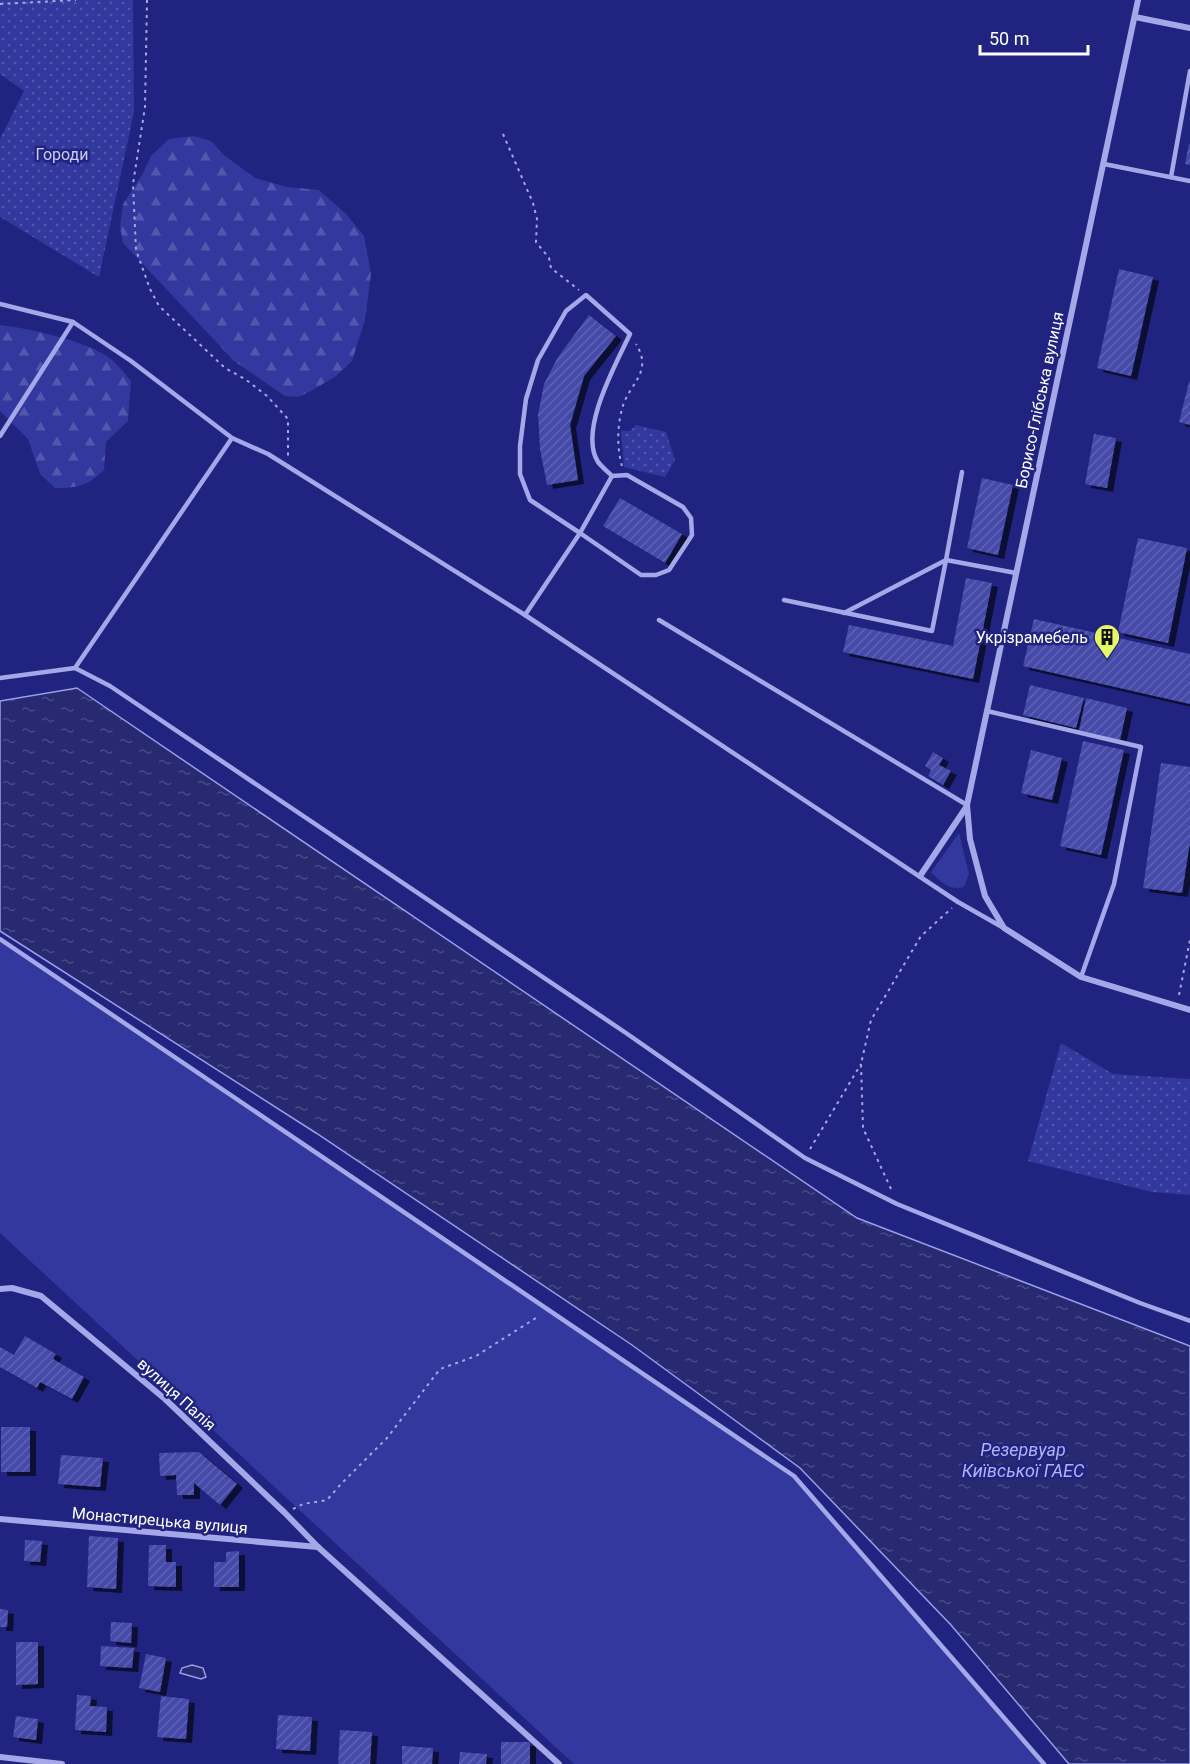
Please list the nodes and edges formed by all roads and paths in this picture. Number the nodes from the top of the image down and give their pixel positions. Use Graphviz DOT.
graph roads {
  1 [pos="76,0"];
  2 [pos="147,0"];
  3 [pos="1138,0"];
  4 [pos="0,4"];
  5 [pos="1135,17"];
  6 [pos="1190,28"];
  7 [pos="1190,71"];
  8 [pos="503,134"];
  9 [pos="1104,164"];
  10 [pos="1171,177"];
  11 [pos="1190,181"];
  12 [pos="586,295"];
  13 [pos="0,304"];
  14 [pos="73,322"];
  15 [pos="630,334"];
  16 [pos="0,436"];
  17 [pos="232,438"];
  18 [pos="288,466"];
  19 [pos="962,472"];
  20 [pos="624,475"];
  21 [pos="612,476"];
  22 [pos="580,533"];
  23 [pos="945,560"];
  24 [pos="1016,573"];
  25 [pos="784,600"];
  26 [pos="844,613"];
  27 [pos="525,615"];
  28 [pos="659,620"];
  29 [pos="75,668"];
  30 [pos="0,678"];
  31 [pos="987,711"];
  32 [pos="967,806"];
  33 [pos="920,876"];
  34 [pos="958,902"];
  35 [pos="1004,928"];
  36 [pos="0,939"];
  37 [pos="1190,940"];
  38 [pos="1081,977"];
  39 [pos="1176,1007"];
  40 [pos="1190,1010"];
  41 [pos="861,1064"];
  42 [pos="805,1158"];
  43 [pos="897,1204"];
  44 [pos="0,1289"];
  45 [pos="549,1310"];
  46 [pos="1190,1321"];
  47 [pos="285,1513"];
  48 [pos="0,1519"];
  49 [pos="318,1547"];
  50 [pos="0,1757"];
  51 [pos="62,1764"];
  52 [pos="559,1764"];
  53 [pos="1044,1764"];
  1 -- 4 [label="path"];
  2 -- 18 [label="path"];
  3 -- 5 [label="street, Борисо-Глібська вулиця"];
  5 -- 6 [label="street"];
  5 -- 9 [label="street, Борисо-Глібська вулиця"];
  7 -- 10 [label="lane"];
  8 -- 12 [label="path"];
  9 -- 10 [label="lane"];
  9 -- 24 [label="street, Борисо-Глібська вулиця"];
  10 -- 11 [label="lane"];
  12 -- 15 [label="lane"];
  12 -- 22 [label="lane"];
  13 -- 14 [label="lane"];
  14 -- 16 [label="lane"];
  14 -- 17 [label="lane"];
  15 -- 20 [label="path"];
  15 -- 21 [label="lane"];
  17 -- 18 [label="lane"];
  17 -- 29 [label="lane"];
  18 -- 27 [label="lane"];
  19 -- 23 [label="lane"];
  20 -- 21 [label="lane"];
  20 -- 22 [label="lane"];
  21 -- 22 [label="lane"];
  22 -- 27 [label="lane"];
  23 -- 24 [label="lane"];
  23 -- 26 [label="lane"];
  23 -- 26 [label="lane"];
  24 -- 31 [label="street, Борисо-Глібська вулиця"];
  25 -- 26 [label="lane"];
  27 -- 33 [label="lane"];
  28 -- 32 [label="lane"];
  29 -- 30 [label="lane"];
  29 -- 42 [label="lane"];
  31 -- 32 [label="street, Борисо-Глібська вулиця"];
  31 -- 38 [label="lane"];
  32 -- 33 [label="street, Борисо-Глібська вулиця"];
  32 -- 35 [label="street, Борисо-Глібська вулиця"];
  33 -- 34 [label="lane"];
  34 -- 35 [label="lane"];
  34 -- 41 [label="path"];
  35 -- 38 [label="street, Борисо-Глібська вулиця"];
  36 -- 45 [label="lane"];
  37 -- 39 [label="path"];
  38 -- 39 [label="street, Борисо-Глібська вулиця"];
  39 -- 40 [label="street, Борисо-Глібська вулиця"];
  41 -- 42 [label="path"];
  41 -- 43 [label="path"];
  42 -- 43 [label="lane"];
  43 -- 46 [label="lane"];
  44 -- 47 [label="street, вулиця Палія"];
  45 -- 47 [label="path"];
  45 -- 53 [label="lane"];
  47 -- 49 [label="street, вулиця Палія"];
  48 -- 49 [label="street, Монастирецька вулиця"];
  49 -- 52 [label="street, вулиця Палія"];
  50 -- 51 [label="street"];
}
